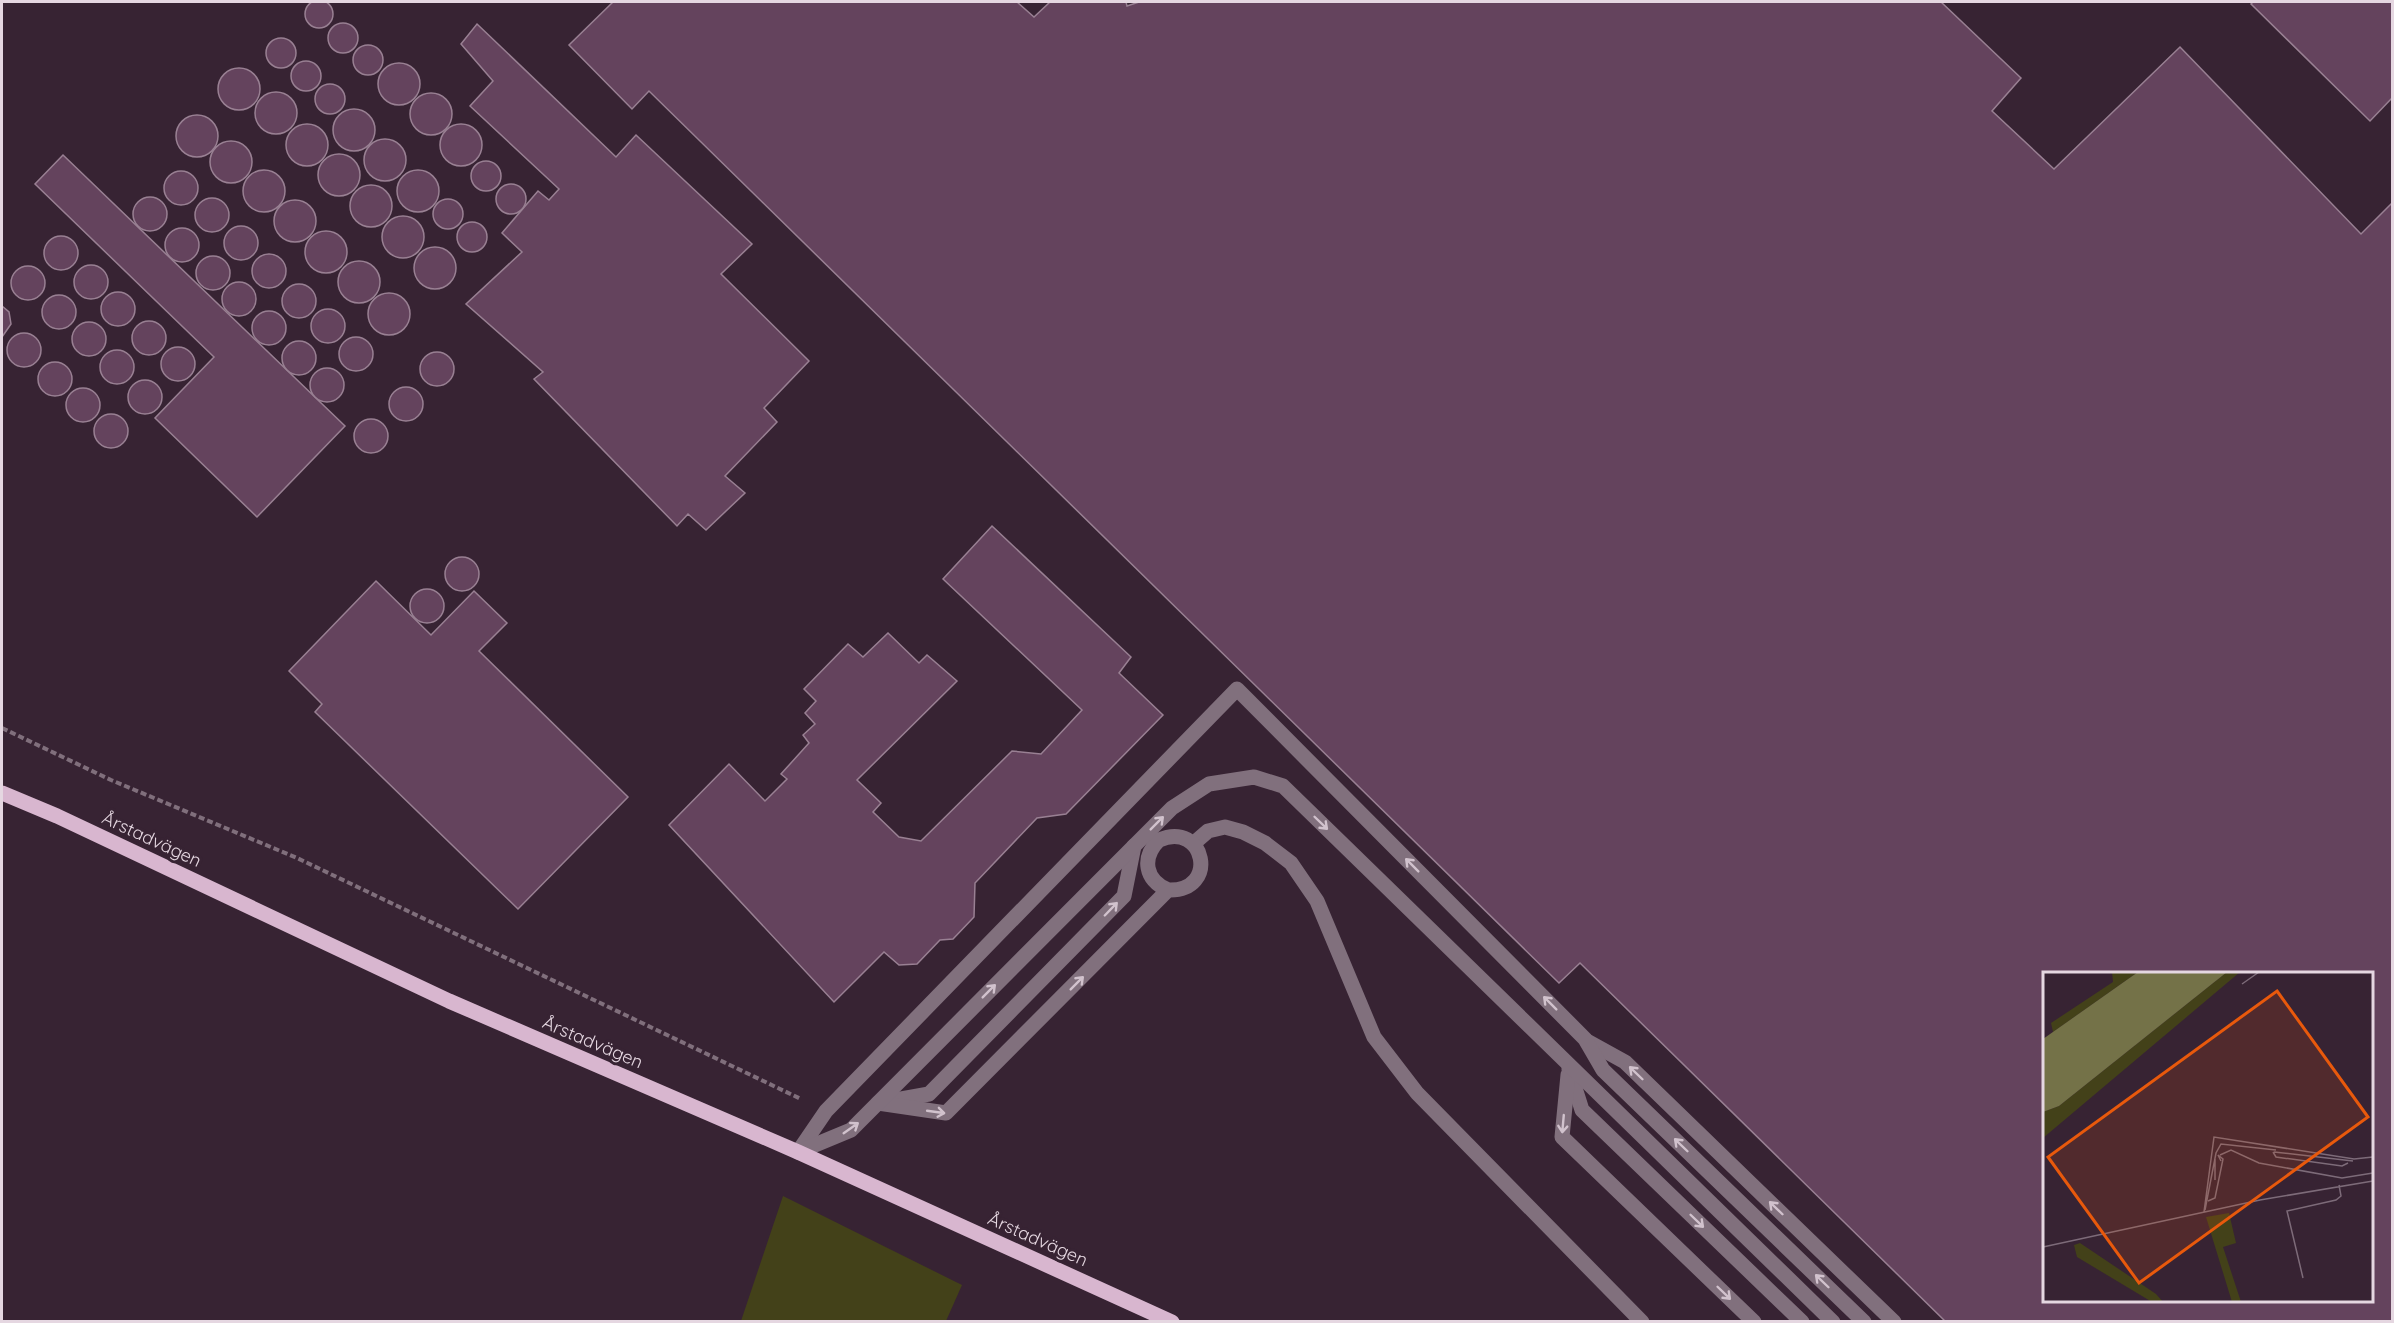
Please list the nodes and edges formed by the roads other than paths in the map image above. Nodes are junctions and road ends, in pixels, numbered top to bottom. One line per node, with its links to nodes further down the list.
1 (2, 793): 8 (main road, Årstadvägen)
2 (1193, 844): 4 (lane); 4 (lane); 10 (lane)
3 (1134, 846): 6 (lane, one-way to 6); 7 (lane, one-way to 3); 7 (lane, one-way to 3)
4 (1168, 890): 7 (lane, one-way to 4)
5 (1585, 1039): 8 (lane, one-way to 8); 14 (lane, one-way to 5); 15 (lane, one-way to 5)
6 (1568, 1066): 11 (lane, one-way to 11); 12 (lane, one-way to 12); 13 (lane)
7 (878, 1103): 8 (lane, one-way to 7)
8 (798, 1152): 9 (main road, Årstadvägen)
9 (1172, 1322)
10 (1642, 1322)
11 (1754, 1322)
12 (1802, 1322)
13 (1833, 1322)
14 (1864, 1322)
15 (1894, 1322)

